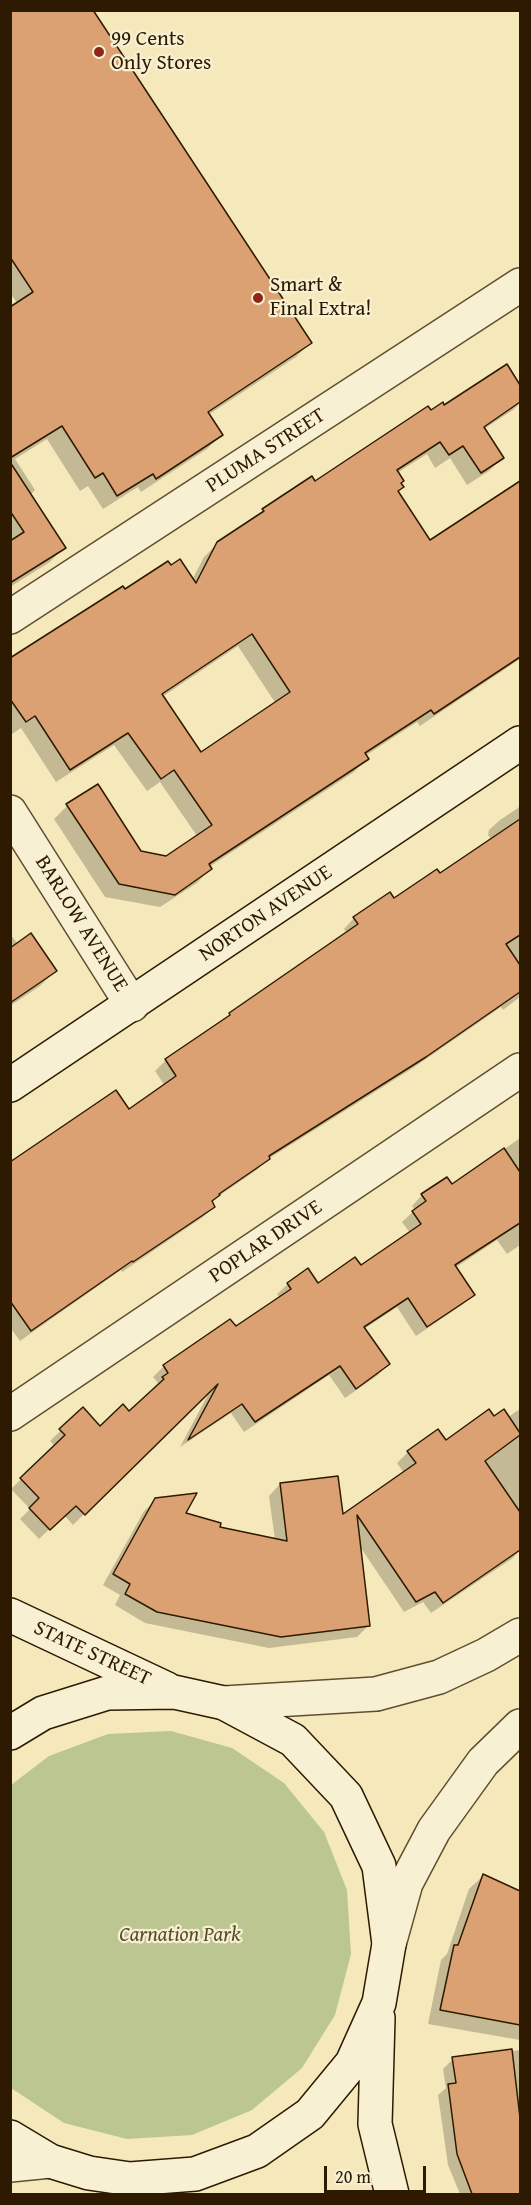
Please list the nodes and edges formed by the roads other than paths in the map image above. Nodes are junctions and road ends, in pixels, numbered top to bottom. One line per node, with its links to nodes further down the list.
1 (520, 285): 2 (street, PLUMA STREET)
2 (10, 617)
3 (520, 743): 5 (street, NORTON AVENUE)
4 (10, 812): 5 (street, BARLOW AVENUE)
5 (132, 1005): 7 (street, NORTON AVENUE)
6 (520, 1070): 8 (street, POPLAR DRIVE)
7 (10, 1085)
8 (10, 1414)
9 (10, 1615): 11 (street, STATE STREET)
10 (520, 1635): 12 (street)
11 (174, 1692): 12 (street); 14 (street)
12 (224, 1704): 15 (street)
13 (520, 1726): 15 (street)
14 (10, 1733)
15 (389, 1944): 16 (street)
16 (379, 2003): 20 (street); 22 (street)
17 (10, 2137): 18 (street)
18 (50, 2161): 19 (street); 20 (street)
19 (10, 2165)
20 (130, 2179): 21 (street)
21 (170, 2194)
22 (392, 2194)

